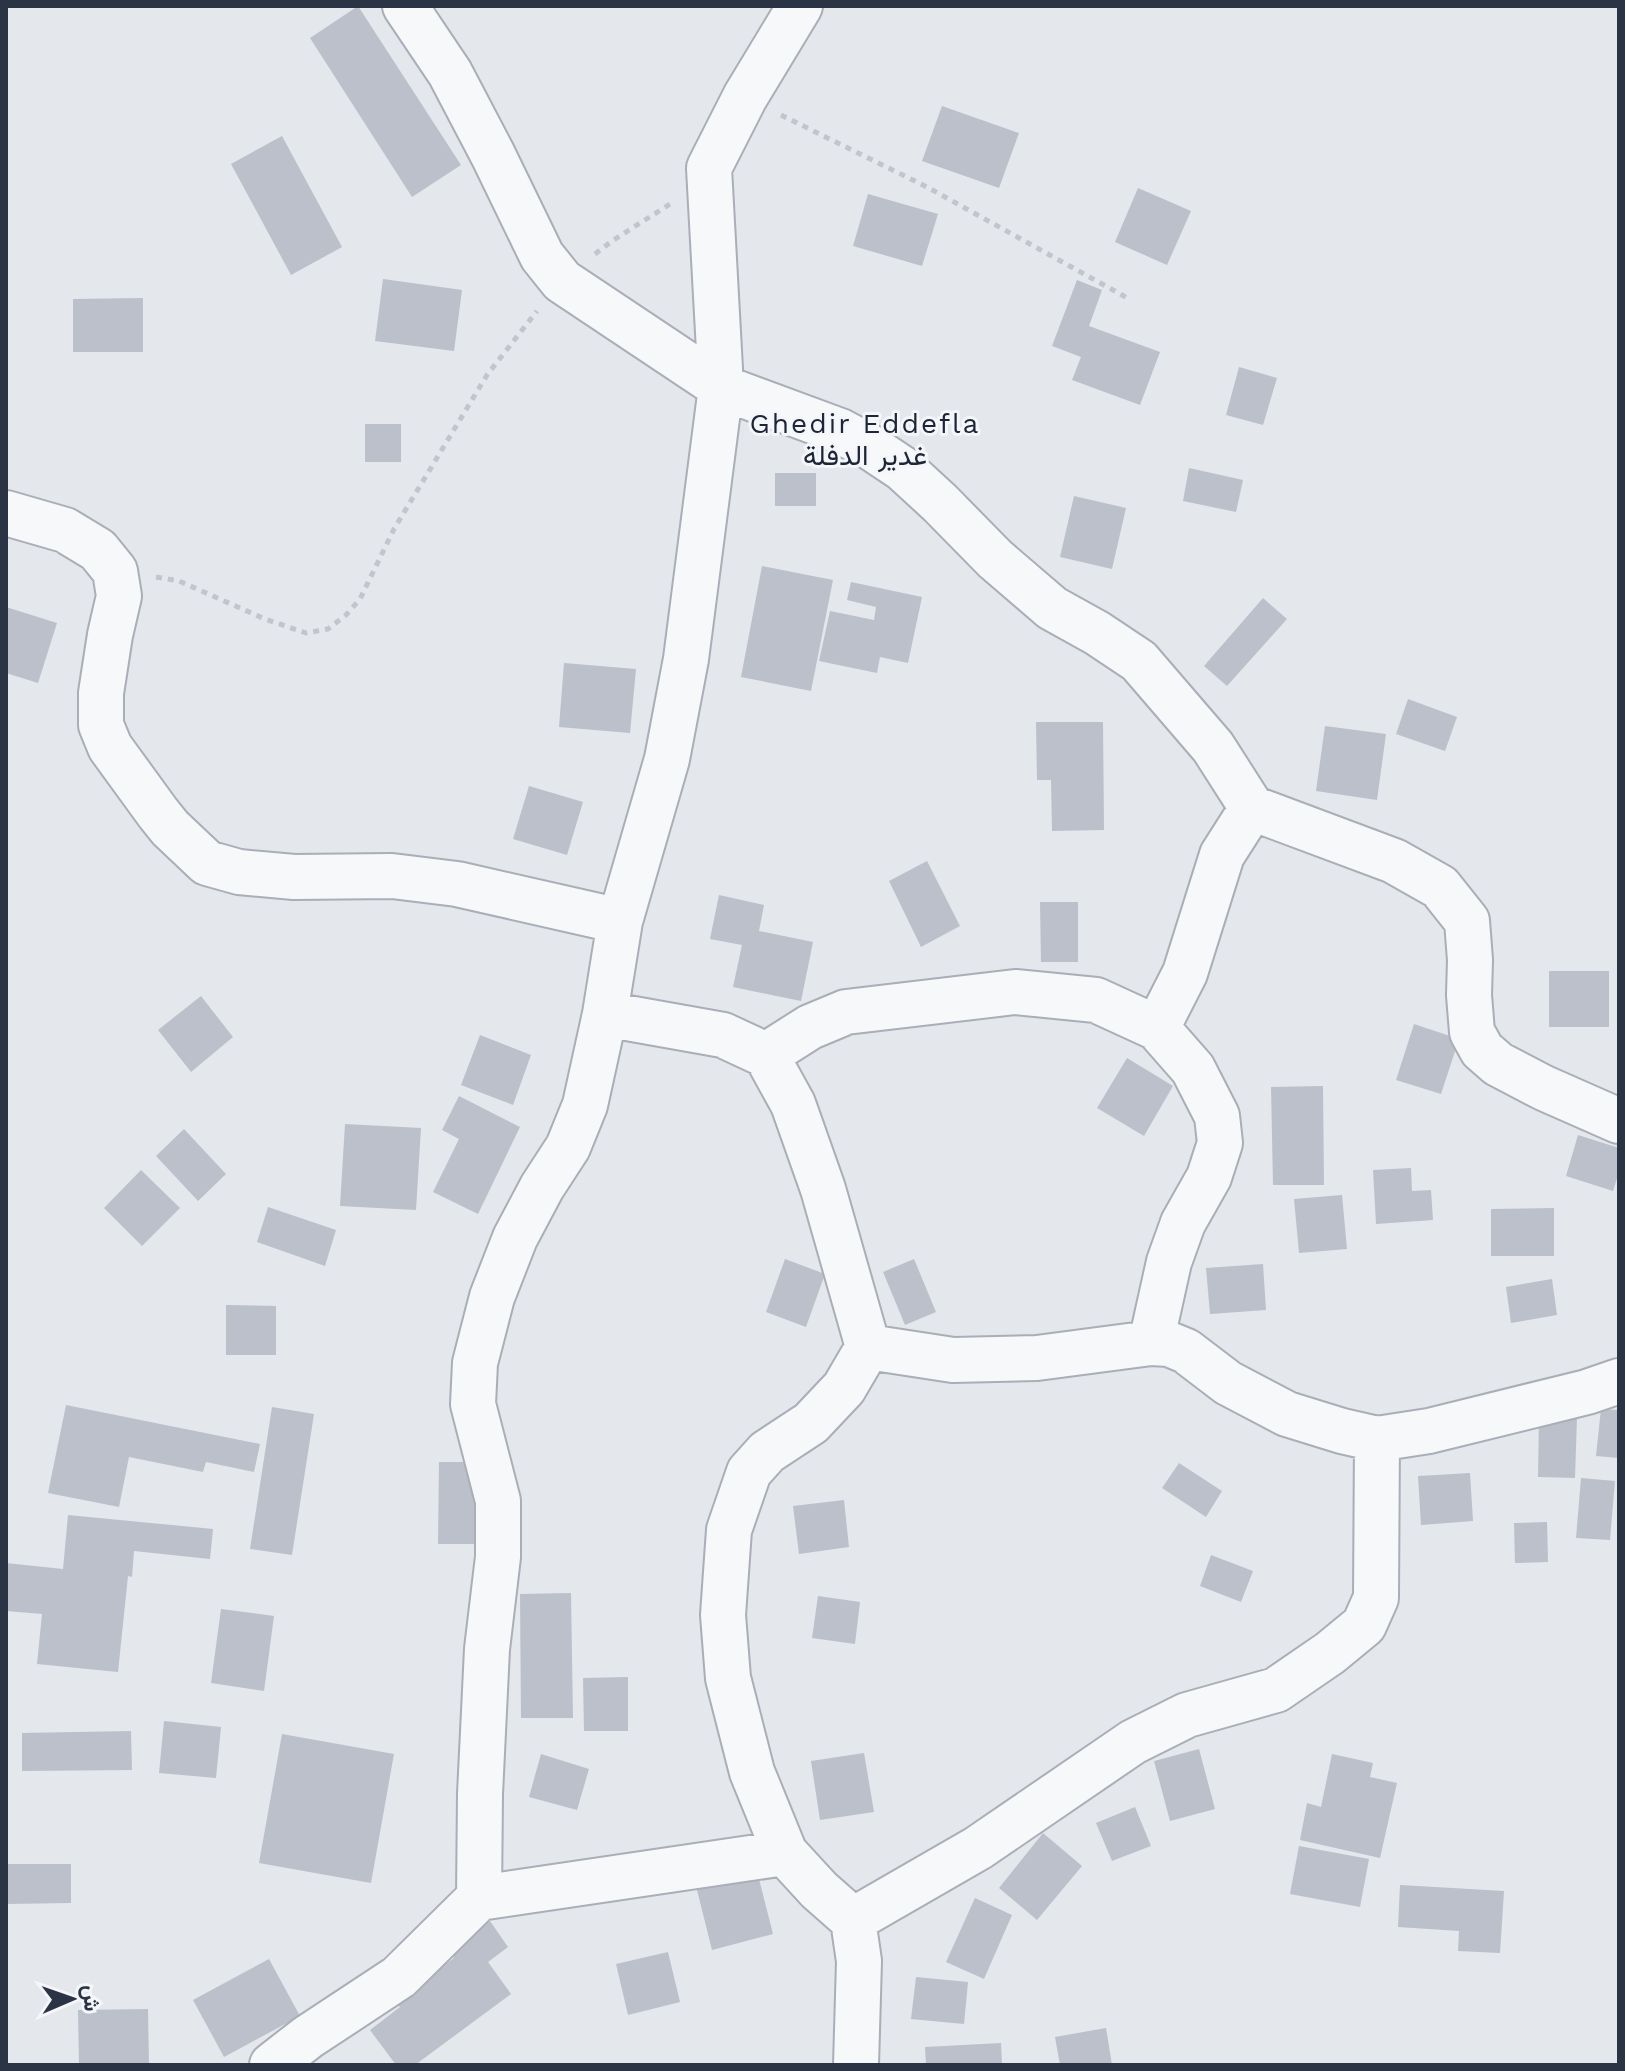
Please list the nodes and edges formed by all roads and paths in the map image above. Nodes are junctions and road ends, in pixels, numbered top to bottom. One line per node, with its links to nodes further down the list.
1 (405, 6): 5 (street)
2 (800, 6): 3 (street)
3 (745, 97): 4 (street); 6 (path)
4 (709, 168): 5 (path); 7 (street)
5 (562, 281): 7 (street); 9 (path)
6 (1131, 300)
7 (721, 387): 10 (street); 11 (street)
8 (6, 513): 9 (street)
9 (115, 571): 11 (street)
10 (1252, 808): 13 (street); 15 (street)
11 (620, 921): 12 (street)
12 (605, 1014): 14 (street); 21 (street)
13 (1157, 1028): 14 (street); 16 (street)
14 (766, 1055): 17 (street)
15 (1619, 1121)
16 (1151, 1343): 17 (street); 19 (street)
17 (868, 1347): 20 (street)
18 (1619, 1381): 19 (street)
19 (1377, 1439): 22 (street)
20 (785, 1853): 21 (street); 22 (street)
21 (479, 1898): 24 (street)
22 (853, 1920): 23 (street)
23 (856, 2047): 25 (street)
24 (272, 2065)
25 (830, 2065)

